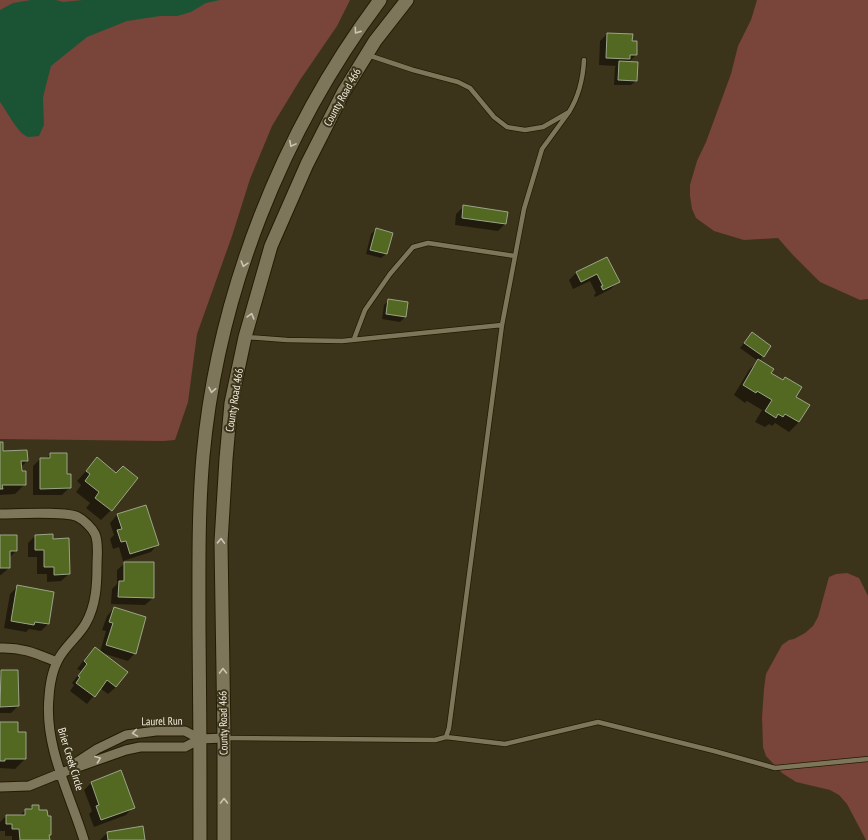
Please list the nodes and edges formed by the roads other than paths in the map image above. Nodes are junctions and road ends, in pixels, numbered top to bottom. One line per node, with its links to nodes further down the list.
1 (380, 0): 7 (main road, County Road 466, one-way to 7)
2 (407, 0): 3 (main road, County Road 466)
3 (367, 54): 5 (lane); 9 (main road, County Road 466, one-way to 3)
4 (584, 60): 5 (lane)
5 (569, 112): 6 (lane)
6 (515, 256): 8 (lane); 10 (lane)
7 (231, 307): 9 (main road); 16 (main road, County Road 466, one-way to 16)
8 (502, 325): 10 (lane); 14 (lane)
9 (245, 337): 10 (lane); 15 (main road, County Road 466, one-way to 9)
10 (354, 339)
11 (0, 514): 13 (street, Brier Creek Circle)
12 (0, 648): 13 (street)
13 (57, 662): 18 (street, Brier Creek Circle)
14 (446, 737): 15 (lane); 17 (lane)
15 (224, 738): 16 (street); 22 (main road, County Road 466, one-way to 15)
16 (200, 739): 18 (street, Laurel Run, one-way to 16); 18 (street, Laurel Run, one-way to 18); 21 (main road, County Road 466)
17 (868, 760)
18 (61, 773): 19 (street, Laurel Run); 20 (street, Brier Creek Circle)
19 (0, 787)
20 (84, 840)
21 (200, 840)
22 (224, 840)

